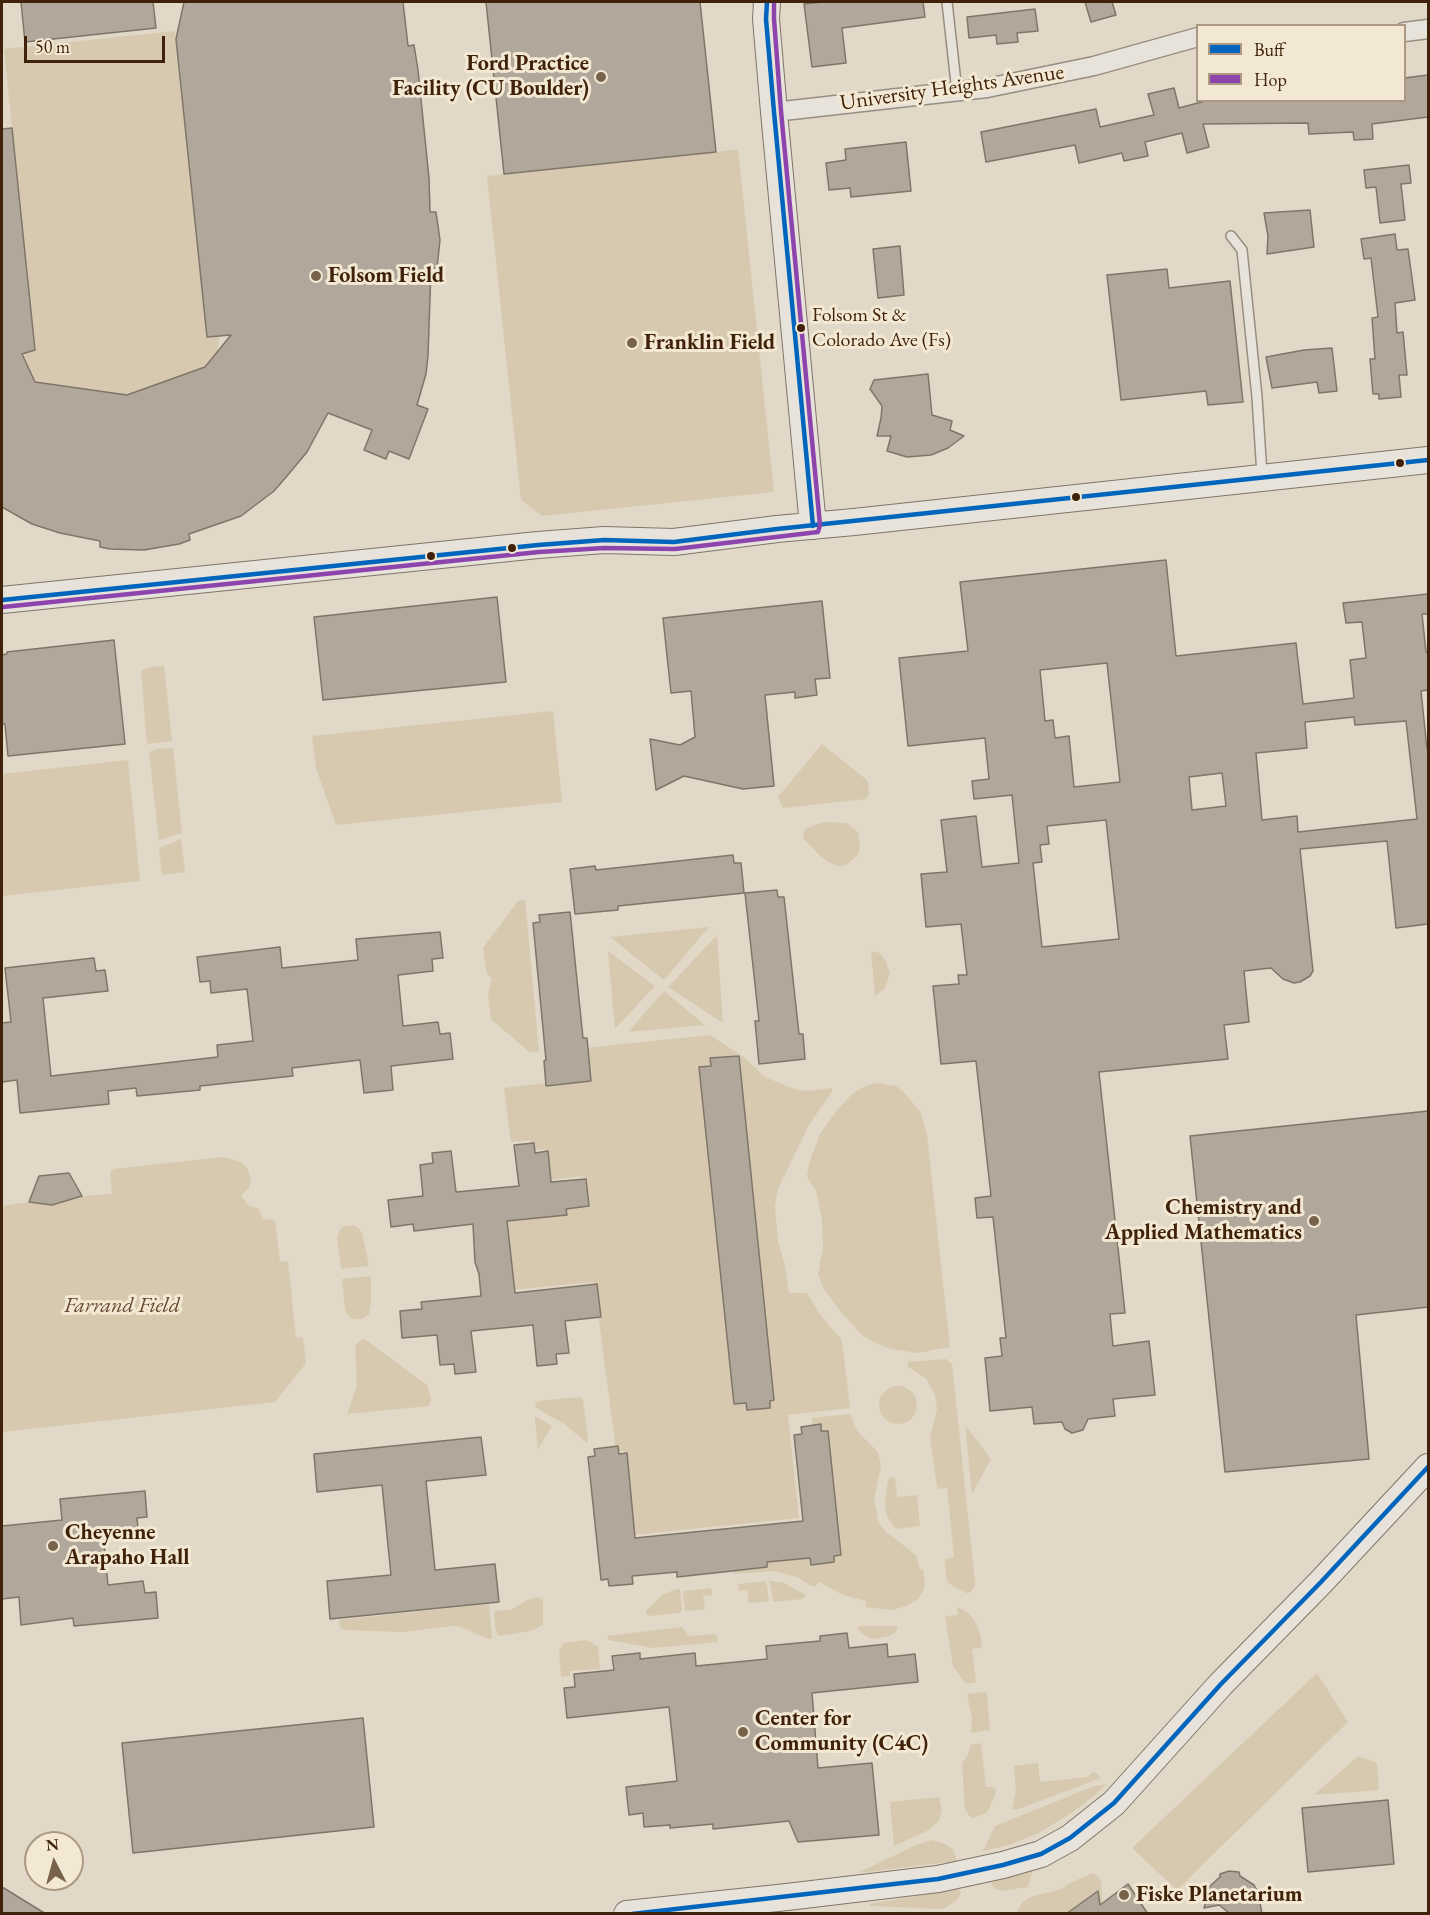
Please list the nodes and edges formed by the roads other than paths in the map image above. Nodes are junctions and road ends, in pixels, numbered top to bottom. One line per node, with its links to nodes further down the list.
1 (767, 2): 7 (street)
2 (947, 2): 6 (lane)
3 (1428, 28): 4 (street)
4 (1406, 32)
5 (1196, 37): 6 (street, University Heights Avenue)
6 (957, 92): 7 (street, University Heights Avenue)
7 (774, 112): 11 (street)
8 (1231, 236): 10 (lane)
9 (1428, 460): 10 (street)
10 (1263, 478): 11 (street)
11 (813, 526): 12 (street)
12 (2, 600)
13 (1428, 1467): 14 (street)
14 (788, 1905): 15 (street)
15 (627, 1914)

